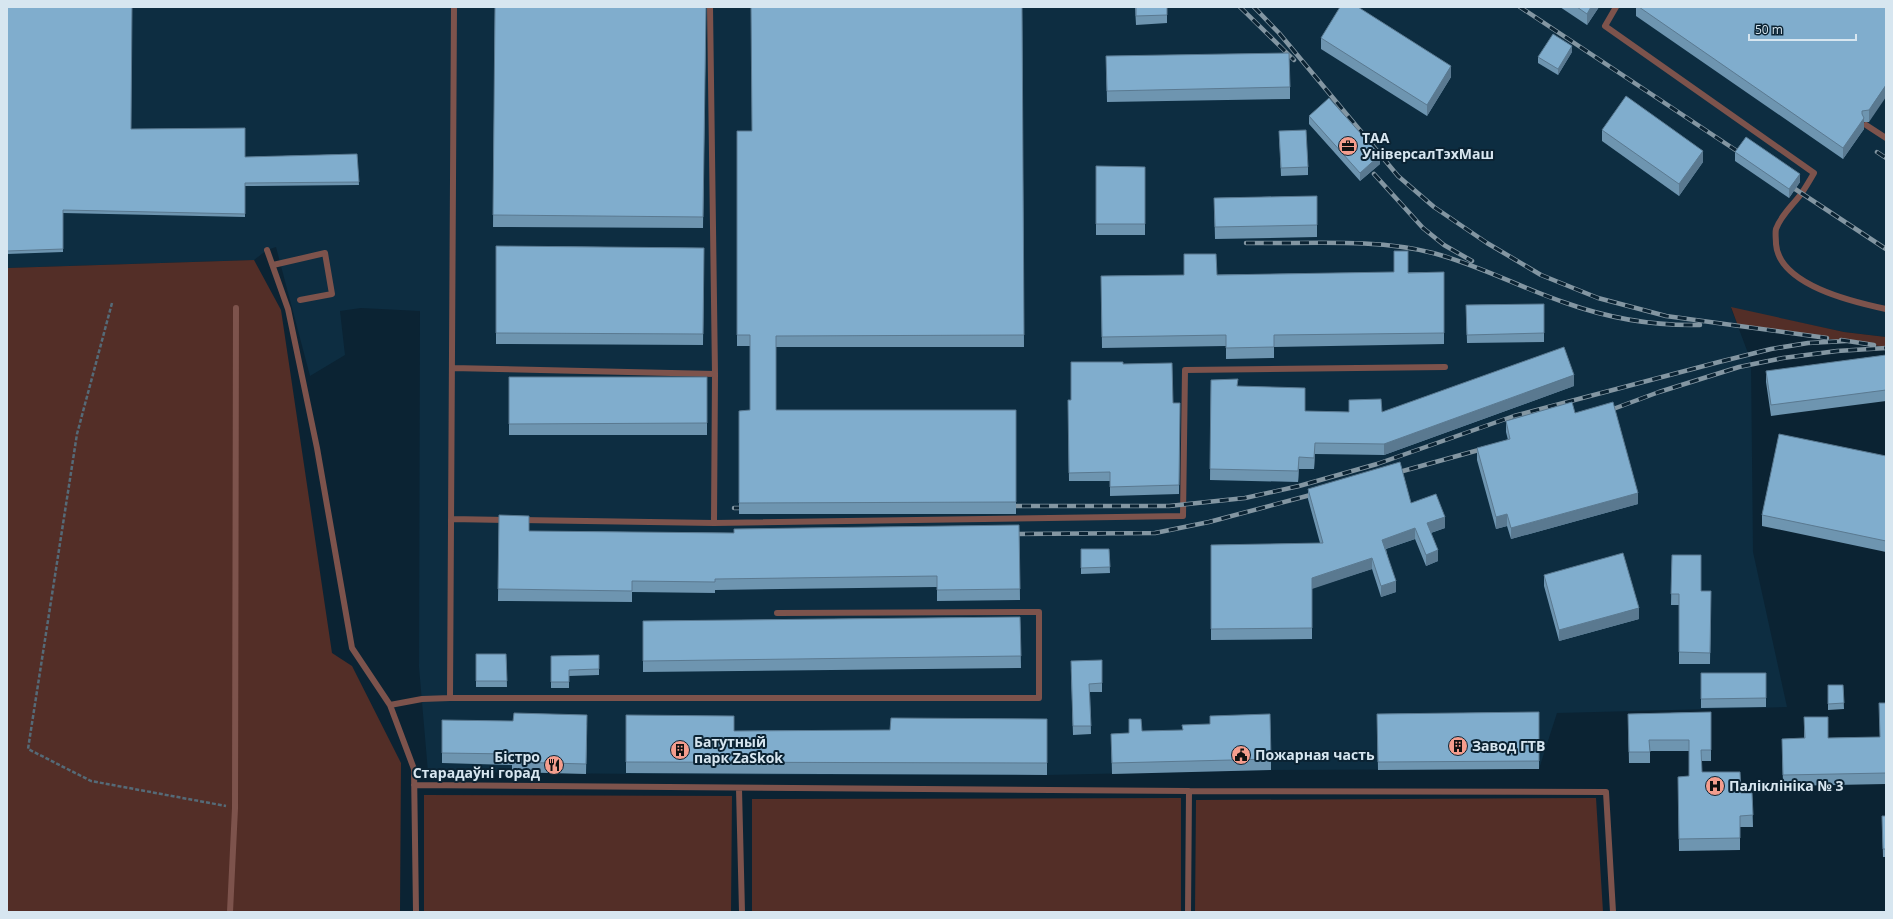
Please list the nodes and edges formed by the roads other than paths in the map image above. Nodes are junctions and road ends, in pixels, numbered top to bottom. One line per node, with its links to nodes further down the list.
1 (454, 7): 12 (lane)
2 (710, 7): 13 (lane)
3 (1616, 7): 10 (lane)
4 (1866, 125): 5 (lane)
5 (1886, 138)
6 (267, 250): 7 (lane)
7 (272, 265): 8 (lane); 18 (lane)
8 (300, 300)
9 (236, 308): 22 (lane)
10 (1886, 309)
11 (1445, 367): 15 (lane)
12 (452, 368): 13 (lane); 14 (lane)
13 (715, 374): 15 (lane)
14 (451, 520): 15 (lane); 17 (lane)
15 (714, 523)
16 (777, 613): 17 (lane)
17 (450, 698): 18 (lane)
18 (390, 705): 19 (lane)
19 (414, 785): 20 (lane); 23 (lane)
20 (739, 789): 21 (lane); 24 (lane)
21 (1189, 791): 25 (lane); 26 (lane)
22 (230, 912)
23 (416, 912)
24 (742, 912)
25 (1188, 912)
26 (1613, 912)

